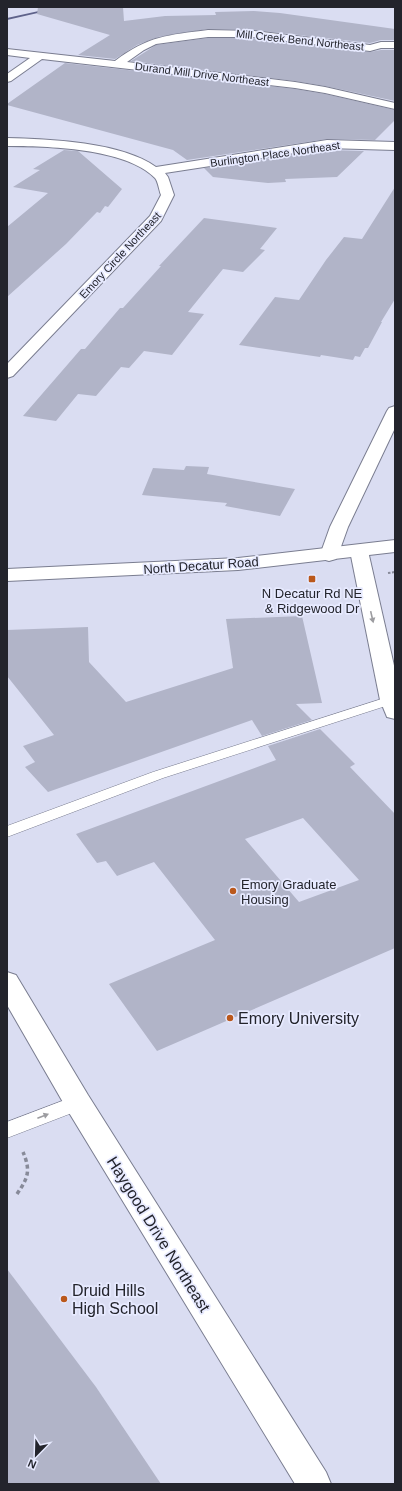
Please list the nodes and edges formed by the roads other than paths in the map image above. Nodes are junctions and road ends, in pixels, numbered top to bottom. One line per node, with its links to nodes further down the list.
1 (395, 45): 2 (street, Mill Creek Bend Northeast)
2 (370, 48): 4 (street, Mill Creek Bend Northeast); 6 (street, Mill Creek Bend Northeast)
3 (12, 53): 5 (street, Durand Mill Drive Northeast)
4 (395, 55)
5 (40, 56): 6 (street, Durand Mill Drive Northeast); 7 (street)
6 (118, 64): 8 (street, Durand Mill Drive Northeast)
7 (7, 79)
8 (395, 106)
9 (7, 142): 11 (street, Emory Circle Northeast)
10 (395, 146): 11 (street, Burlington Place Northeast)
11 (155, 171): 12 (street, Emory Circle Northeast)
12 (7, 373)
13 (395, 411): 16 (street)
14 (395, 546): 15 (street, North Decatur Road)
15 (359, 551): 16 (street, North Decatur Road); 18 (street, one-way to 18)
16 (329, 555): 17 (street, North Decatur Road)
17 (7, 575)
18 (393, 706): 19 (lane)
19 (7, 832)
20 (7, 982): 21 (street, Haygood Drive Northeast)
21 (78, 1103): 22 (lane, one-way to 21); 23 (street, Haygood Drive Northeast)
22 (7, 1130)
23 (314, 1484)

